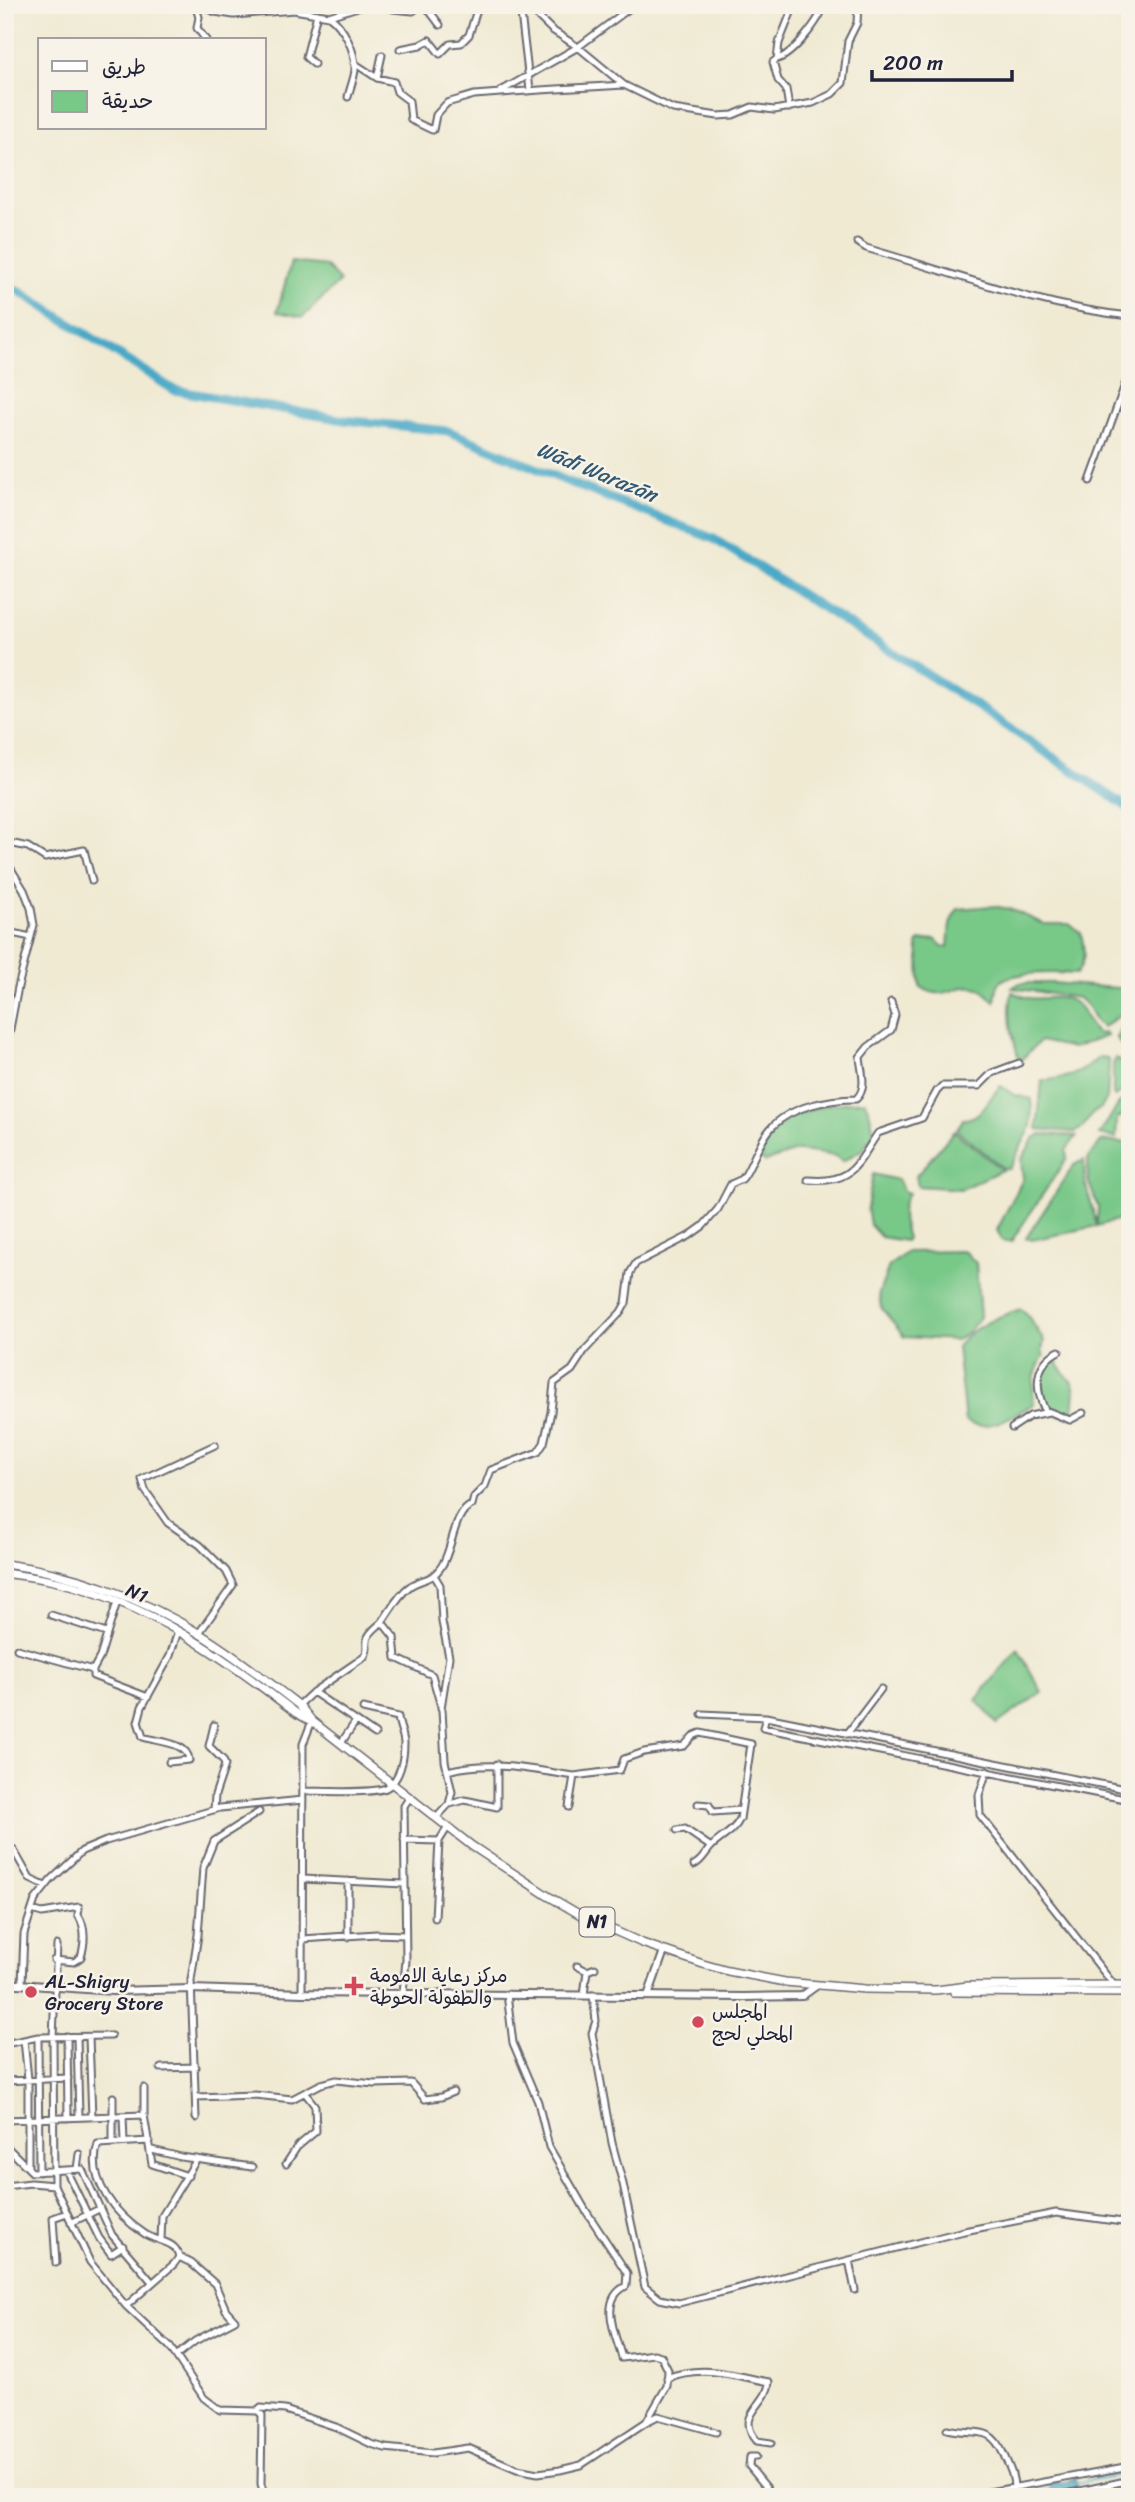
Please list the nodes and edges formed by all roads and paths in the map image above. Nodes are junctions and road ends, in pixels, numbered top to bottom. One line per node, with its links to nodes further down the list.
1 (195, 5): 16 (street)
2 (201, 5): 13 (street)
3 (365, 5): 14 (street)
4 (384, 5): 5 (street)
5 (423, 5): 15 (street)
6 (470, 5): 18 (street)
7 (520, 5): 23 (street)
8 (526, 5): 17 (street)
9 (634, 5): 17 (street)
10 (794, 5): 20 (street)
11 (824, 5): 20 (street)
12 (858, 5): 29 (street)
13 (317, 14): 14 (street); 22 (street)
14 (329, 16): 21 (street)
15 (440, 25)
16 (204, 38)
17 (578, 47): 23 (street); 25 (street)
18 (400, 49)
19 (382, 55): 24 (street)
20 (777, 59): 29 (street)
21 (354, 63): 24 (street); 28 (street)
22 (314, 64)
23 (528, 74): 26 (street); 27 (street)
24 (377, 78): 27 (street)
25 (624, 85): 26 (street); 29 (street)
26 (530, 90): 27 (street)
27 (499, 93)
28 (348, 97)
29 (789, 108)
30 (857, 242): 31 (street)
31 (1130, 316)
32 (1130, 370): 33 (street)
33 (1090, 481)
34 (5, 842): 36 (street)
35 (5, 860): 38 (street)
36 (92, 881)
37 (5, 935): 38 (street)
38 (31, 937): 40 (street)
39 (891, 1002): 50 (street)
40 (5, 1055)
41 (1019, 1063): 42 (street)
42 (808, 1180)
43 (1059, 1352): 44 (street)
44 (1049, 1412): 45 (street); 46 (street)
45 (1083, 1413)
46 (1012, 1428)
47 (215, 1445): 56 (street)
48 (5, 1564): 56 (highway, N1)
49 (5, 1573): 51 (highway, N1 / N1)
50 (434, 1575): 53 (street); 63 (street)
51 (117, 1602): 54 (highway, N1 / N1); 55 (street)
52 (51, 1615): 55 (street)
53 (382, 1622): 60 (street); 63 (street)
54 (178, 1631): 61 (street); 67 (highway, N1 / N1)
55 (106, 1633): 58 (street)
56 (199, 1633): 62 (highway, N1)
57 (18, 1649): 58 (street)
58 (93, 1670): 61 (street)
59 (881, 1689): 71 (street)
60 (313, 1692): 62 (street); 68 (street)
61 (148, 1697): 73 (street)
62 (299, 1705): 67 (highway, N1)
63 (441, 1708): 75 (street)
64 (363, 1709): 78 (street)
65 (702, 1714): 66 (street)
66 (766, 1717): 71 (street); 76 (street)
67 (312, 1721): 72 (highway, N1); 80 (street)
68 (356, 1721): 70 (street); 72 (street)
69 (214, 1724): 87 (street)
70 (375, 1734)
71 (847, 1734): 79 (street)
72 (341, 1743): 78 (highway, N1)
73 (169, 1762)
74 (497, 1765): 75 (street); 77 (street); 84 (street)
75 (447, 1771): 84 (street)
76 (987, 1771): 83 (street); 117 (street)
77 (574, 1776): 86 (street); 88 (street)
78 (393, 1783): 80 (street); 81 (highway, N1)
79 (1130, 1790)
80 (303, 1791): 82 (street)
81 (410, 1797): 90 (highway, N1); 93 (street)
82 (303, 1800): 87 (street); 98 (street)
83 (1130, 1800)
84 (449, 1804): 90 (street)
85 (698, 1804): 88 (street)
86 (569, 1807)
87 (214, 1810): 101 (street)
88 (741, 1810): 96 (street)
89 (259, 1812): 121 (street)
90 (436, 1818): 91 (highway, N1)
91 (448, 1827): 94 (street); 109 (highway, N1)
92 (677, 1830): 96 (street)
93 (404, 1840): 94 (street); 100 (street)
94 (439, 1841): 103 (street)
95 (5, 1847): 101 (street)
96 (711, 1847): 97 (street)
97 (694, 1865)
98 (303, 1879): 99 (street); 106 (street)
99 (348, 1881): 100 (street); 105 (street)
100 (404, 1884): 104 (street)
101 (45, 1886): 102 (street)
102 (32, 1910): 111 (street); 116 (street)
103 (435, 1918)
104 (404, 1935): 105 (street); 124 (street)
105 (348, 1937): 106 (street)
106 (303, 1940): 123 (street)
107 (5, 1944): 110 (street)
108 (57, 1945): 111 (street)
109 (664, 1951): 119 (highway, N1); 128 (main road)
110 (5, 1953)
111 (54, 1960): 120 (street)
112 (577, 1966): 114 (street)
113 (595, 1968): 114 (street)
114 (587, 1971): 127 (street)
115 (5, 1983): 116 (main road)
116 (22, 1984): 120 (main road)
117 (1114, 1985): 118 (highway, N1); 122 (highway, N1)
118 (1130, 1985)
119 (816, 1986): 122 (highway, N1); 128 (main road)
120 (54, 1987): 121 (main road); 133 (street)
121 (191, 1989): 123 (main road); 137 (street)
122 (936, 1990): 125 (highway, N1)
123 (302, 1993): 124 (main road)
124 (403, 1993): 126 (main road)
125 (1130, 1993)
126 (507, 1994): 127 (main road); 193 (street)
127 (589, 1995): 128 (main road); 187 (street)
128 (648, 1996)
129 (67, 2036): 133 (street); 134 (street); 141 (street)
130 (89, 2036): 131 (street); 134 (street); 154 (street)
131 (111, 2036)
132 (38, 2037): 133 (street); 135 (street); 140 (street)
133 (53, 2037): 139 (street)
134 (77, 2037): 142 (street)
135 (24, 2040): 136 (street); 143 (street)
136 (5, 2045)
137 (195, 2067): 138 (street); 149 (street)
138 (161, 2068)
139 (54, 2077): 140 (street); 141 (street); 156 (street)
140 (38, 2078): 143 (street); 155 (street)
141 (67, 2078): 142 (street); 157 (street)
142 (78, 2078): 153 (street)
143 (27, 2079): 144 (street); 158 (street)
144 (5, 2081)
145 (144, 2088): 150 (street)
146 (453, 2092): 147 (street)
147 (305, 2093): 149 (street); 168 (street)
148 (113, 2097): 151 (street)
149 (196, 2097): 159 (street)
150 (144, 2115): 152 (street); 161 (street)
151 (113, 2116): 152 (street); 154 (street); 162 (street)
152 (123, 2116): 163 (street)
153 (79, 2117): 154 (street); 157 (street)
154 (92, 2117)
155 (40, 2118): 156 (street); 158 (street); 174 (street)
156 (54, 2118): 157 (street); 175 (street)
157 (68, 2118)
158 (27, 2119): 160 (street); 169 (street)
159 (196, 2119)
160 (5, 2120)
161 (149, 2141): 163 (street); 165 (street)
162 (113, 2142): 163 (street); 171 (street)
163 (124, 2142)
164 (5, 2145): 169 (street)
165 (152, 2150): 167 (street); 176 (street)
166 (79, 2154): 172 (street)
167 (197, 2159): 170 (street); 176 (street)
168 (286, 2164)
169 (28, 2167): 174 (street)
170 (252, 2167)
171 (95, 2168): 172 (street); 184 (street)
172 (79, 2169): 173 (street); 179 (street)
173 (66, 2170): 175 (street); 181 (street)
174 (39, 2172): 175 (street)
175 (53, 2172): 177 (street)
176 (188, 2176): 184 (street)
177 (54, 2185): 178 (street); 180 (street)
178 (5, 2186)
179 (99, 2209): 181 (street); 185 (street)
180 (67, 2213): 182 (street); 188 (street)
181 (88, 2214): 182 (street); 185 (street)
182 (71, 2223): 191 (street)
183 (1130, 2223): 187 (street)
184 (161, 2240): 186 (street)
185 (123, 2246): 189 (street)
186 (179, 2257): 189 (street); 192 (street)
187 (849, 2260): 190 (street)
188 (56, 2263)
189 (152, 2282): 191 (street)
190 (855, 2290)
191 (126, 2306): 192 (street)
192 (176, 2356): 194 (street)
193 (667, 2378): 195 (street); 198 (street)
194 (258, 2410): 195 (street); 204 (street)
195 (646, 2422): 197 (street)
196 (947, 2429): 202 (street)
197 (716, 2432)
198 (771, 2443)
199 (755, 2457): 205 (street)
200 (1130, 2466): 202 (street)
201 (1130, 2480): 203 (street)
202 (1014, 2488): 206 (street)
203 (1089, 2488): 207 (street); 208 (street)
204 (264, 2497)
205 (766, 2497)
206 (962, 2497)
207 (1053, 2497)
208 (1084, 2497)

